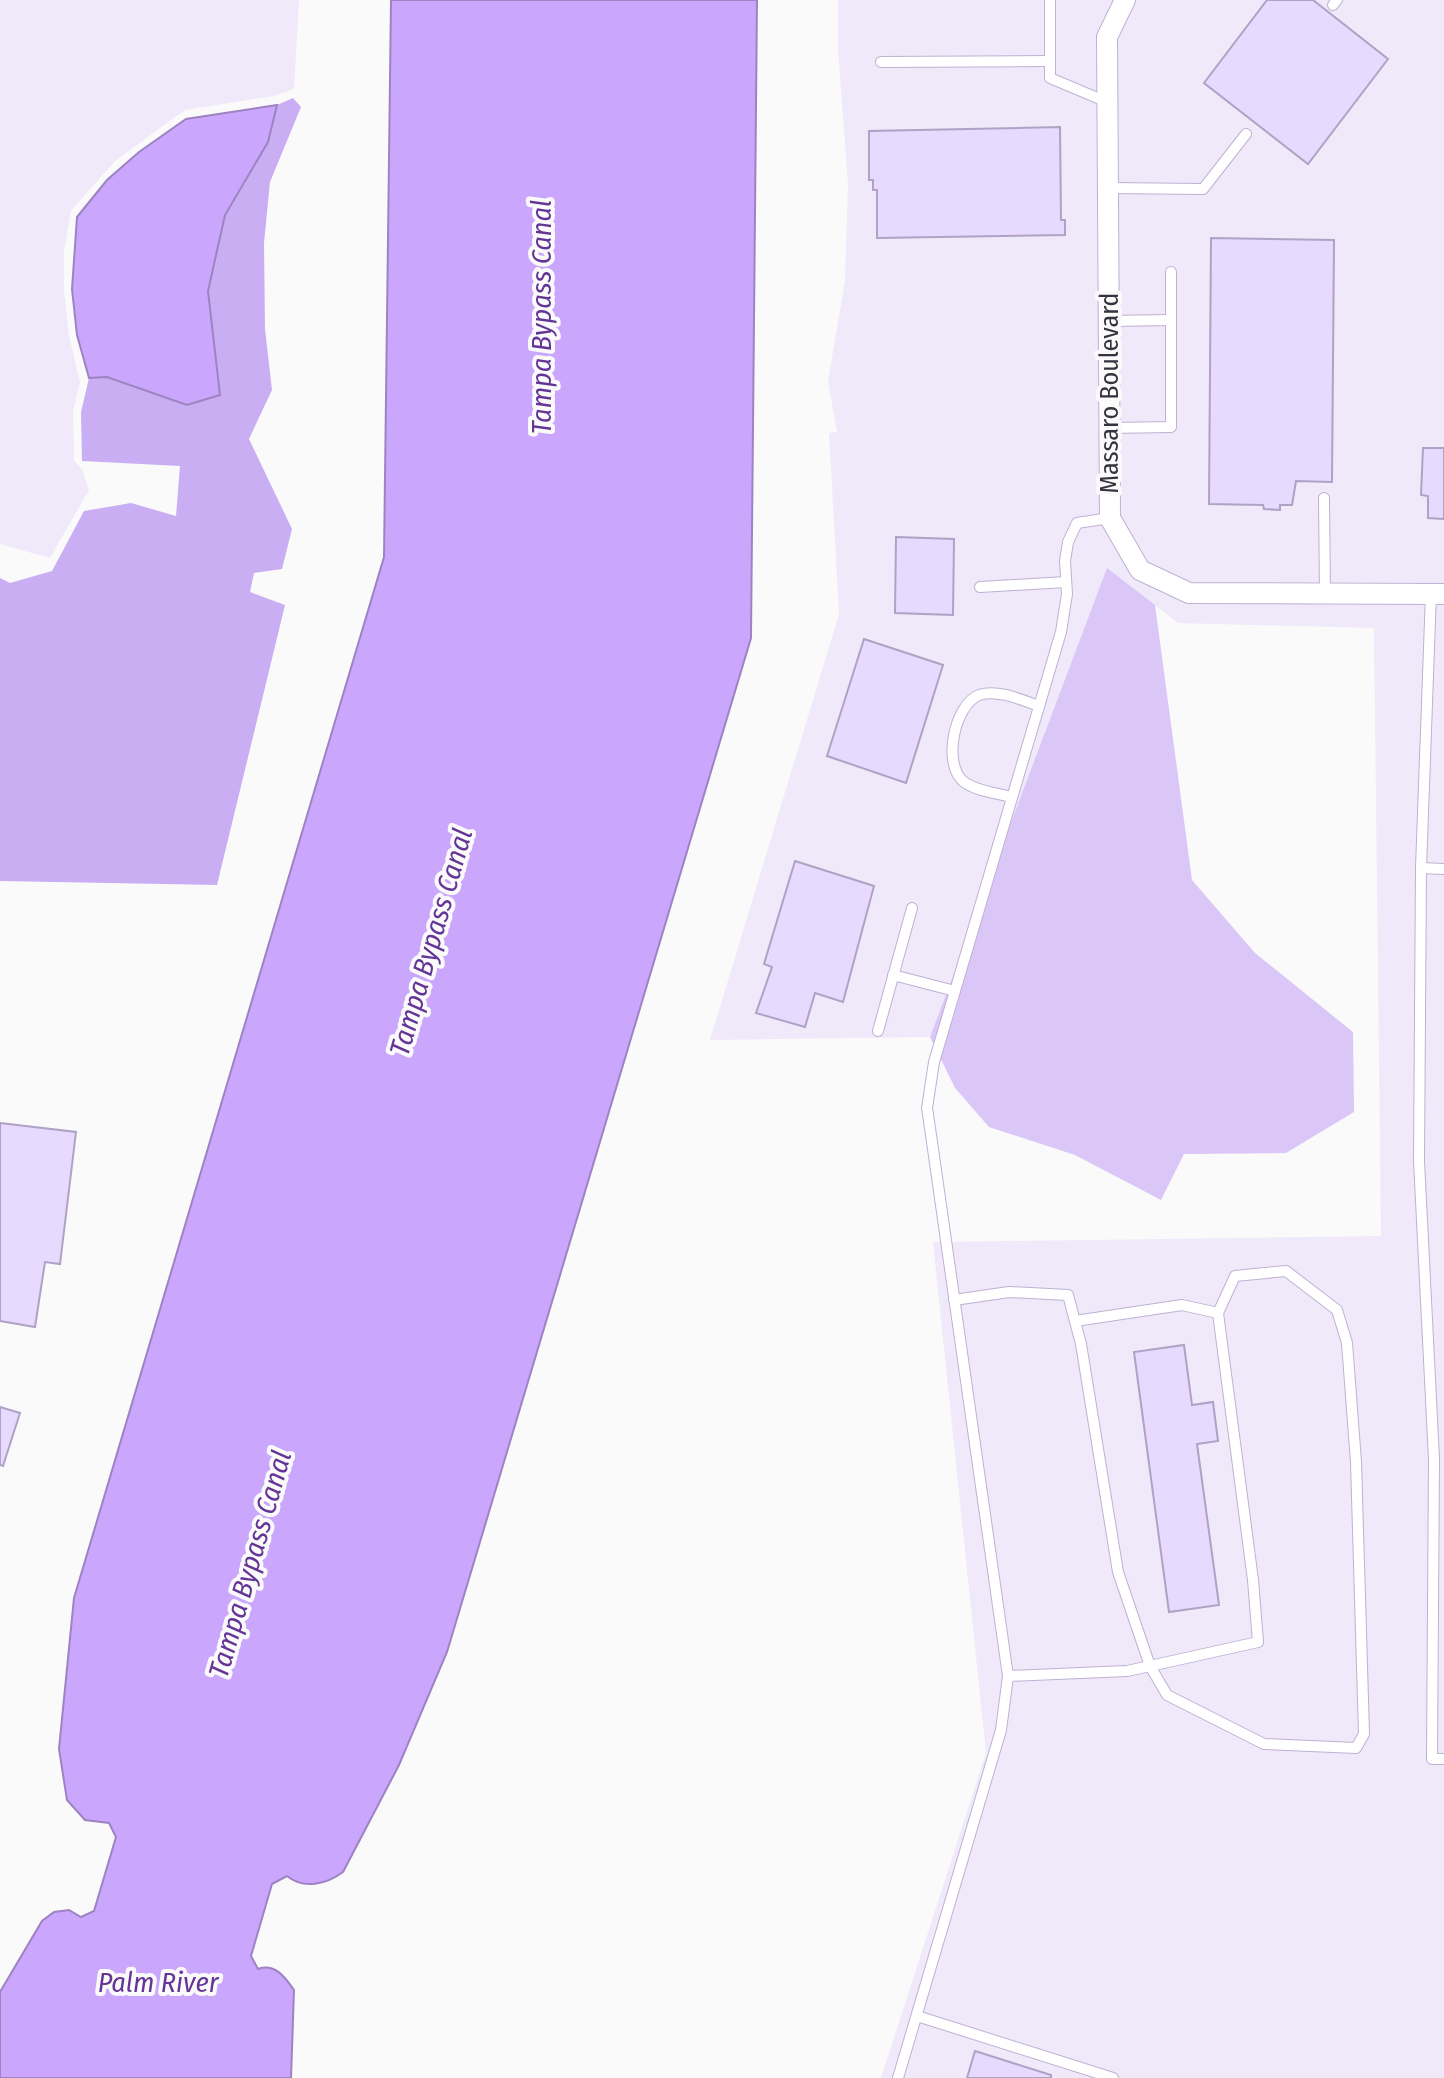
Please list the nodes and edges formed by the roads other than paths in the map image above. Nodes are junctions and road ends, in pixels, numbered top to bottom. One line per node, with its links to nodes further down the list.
1 (1050, 0): 3 (lane)
2 (1125, 0): 5 (street, Massaro Boulevard)
3 (1050, 61): 4 (lane); 5 (lane)
4 (881, 62)
5 (1107, 102): 7 (street, Massaro Boulevard)
6 (1246, 134): 7 (lane)
7 (1108, 188): 10 (street, Massaro Boulevard)
8 (1171, 272): 9 (lane)
9 (1171, 320): 10 (lane); 11 (lane)
10 (1109, 321): 11 (street, Massaro Boulevard)
11 (1110, 428): 13 (street, Massaro Boulevard)
12 (1324, 498): 16 (lane)
13 (1110, 518): 14 (lane); 16 (street, Massaro Boulevard)
14 (1066, 582): 15 (lane); 18 (lane)
15 (980, 587)
16 (1325, 594): 17 (street, Massaro Boulevard)
17 (1437, 594): 20 (lane)
18 (1039, 706): 19 (lane); 19 (lane)
19 (1011, 797): 24 (lane)
20 (1421, 868): 21 (lane); 31 (lane)
21 (1444, 869)
22 (912, 908): 23 (lane)
23 (893, 975): 24 (lane); 25 (lane)
24 (955, 991): 26 (lane)
25 (878, 1031)
26 (954, 1300): 28 (lane); 30 (lane)
27 (1218, 1313): 28 (lane); 29 (lane); 29 (lane)
28 (1075, 1321): 29 (lane)
29 (1150, 1666): 30 (lane)
30 (1008, 1676): 32 (lane)
31 (1444, 1759)
32 (917, 2016): 33 (lane); 34 (lane)
33 (898, 2078)
34 (1113, 2078)

